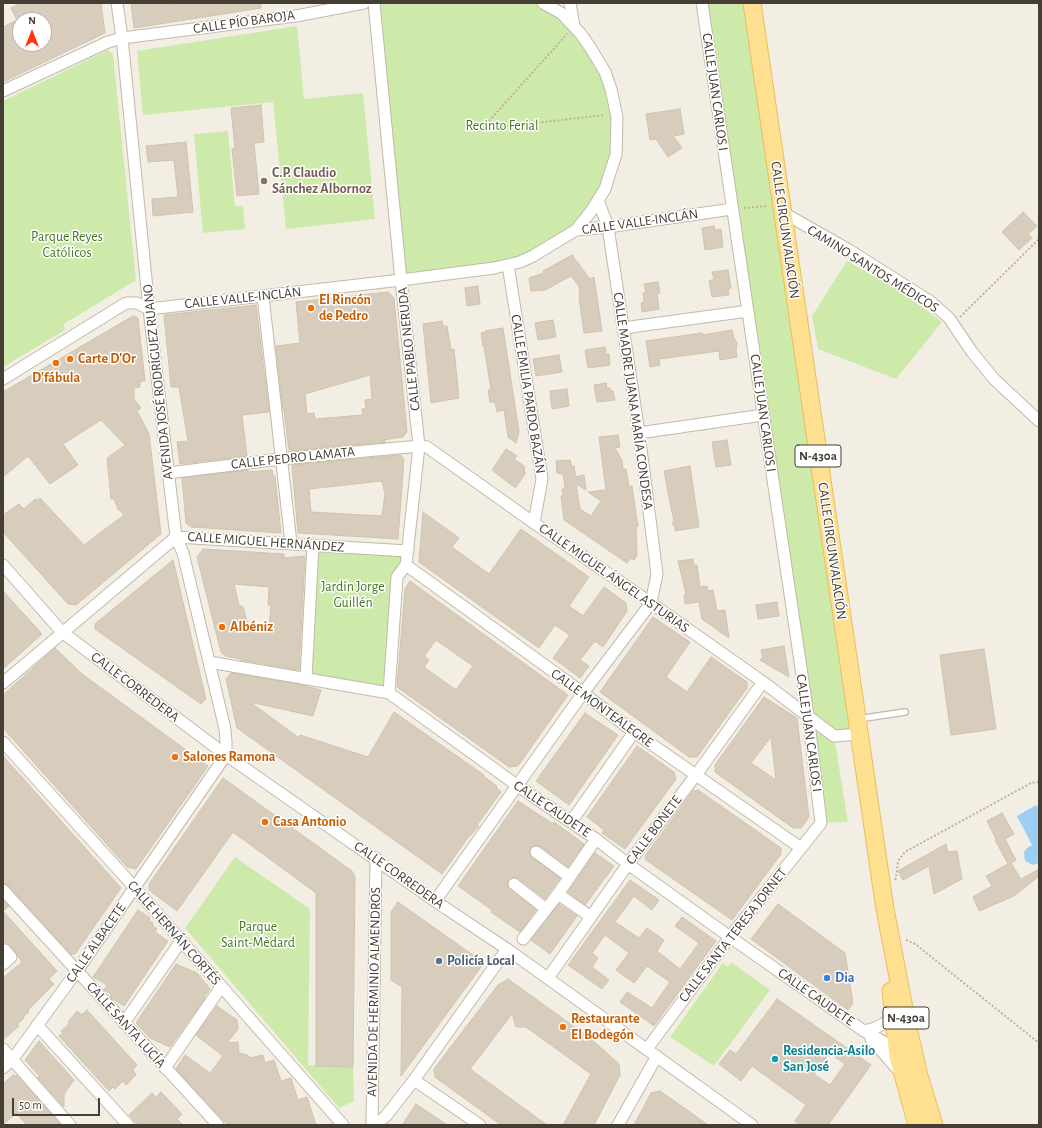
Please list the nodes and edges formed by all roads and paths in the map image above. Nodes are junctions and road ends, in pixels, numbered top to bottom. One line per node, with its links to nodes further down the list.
1 (117, 3): 9 (street, AVENIDA JOSÉ RODRÍGUEZ RUANO)
2 (364, 3): 9 (street, CALLE PÍO BAROJA)
3 (374, 3): 19 (street, CALLE PABLO NERUDA)
4 (543, 3): 8 (street)
5 (570, 3): 8 (street)
6 (702, 3): 14 (street, CALLE JUAN CARLOS I)
7 (752, 3): 13 (main road, CALLE CIRCUNVALACIÓN / N-430a)
8 (574, 26): 11 (street); 11 (path)
9 (122, 38): 10 (street, CALLE PÍO BAROJA); 21 (street, AVENIDA JOSÉ RODRÍGUEZ RUANO)
10 (3, 91)
11 (617, 114): 12 (street)
12 (598, 200): 15 (street, CALLE MADRE JUANA MARÍA CONDESA); 16 (street)
13 (781, 208): 14 (path); 23 (street, CAMINO SANTOS MÉDICOS); 49 (main road, CALLE CIRCUNVALACIÓN / N-430a)
14 (732, 209): 15 (street, CALLE VALLE-INCLÁN); 22 (street, CALLE JUAN CARLOS I)
15 (608, 227): 16 (street, CALLE VALLE-INCLÁN); 24 (street, CALLE MADRE JUANA MARÍA CONDESA)
16 (576, 230): 18 (street, CALLE VALLE-INCLÁN)
17 (1039, 239): 23 (path)
18 (508, 265): 19 (street, CALLE VALLE-INCLÁN); 32 (street, CALLE EMILIA PARDO BAZÁN)
19 (401, 280): 20 (street, CALLE VALLE-INCLÁN); 29 (street, CALLE PABLO NERUDA)
20 (263, 296): 21 (street, CALLE VALLE-INCLÁN); 30 (street)
21 (149, 309): 25 (street); 31 (street, AVENIDA JOSÉ RODRÍGUEZ RUANO)
22 (748, 311): 24 (street); 26 (street, CALLE JUAN CARLOS I)
23 (953, 324): 27 (street, CAMINO SANTOS MÉDICOS)
24 (623, 328): 28 (street, CALLE MADRE JUANA MARÍA CONDESA)
25 (3, 379)
26 (763, 415): 28 (street); 48 (street, CALLE JUAN CARLOS I)
27 (1039, 421)
28 (639, 433): 39 (street, CALLE MADRE JUANA MARÍA CONDESA)
29 (419, 446): 30 (street, CALLE PEDRO LAMATA); 32 (street, CALLE MIGUEL ÁNGEL ASTURIAS); 36 (street, CALLE PABLO NERUDA)
30 (281, 459): 31 (street, CALLE PEDRO LAMATA); 34 (street)
31 (168, 473): 33 (street, AVENIDA JOSÉ RODRÍGUEZ RUANO)
32 (534, 523): 39 (street, CALLE MIGUEL ÁNGEL ASTURIAS)
33 (176, 537): 34 (street, CALLE MIGUEL HERNÁNDEZ); 40 (street, CALLE MIGUEL HERNÁNDEZ); 41 (street, AVENIDA JOSÉ RODRÍGUEZ RUANO)
34 (291, 543): 35 (street, CALLE MIGUEL HERNÁNDEZ)
35 (313, 545): 36 (street, CALLE MIGUEL HERNÁNDEZ); 42 (street)
36 (408, 552): 38 (street, CALLE PABLO NERUDA)
37 (3, 565): 40 (street, CALLE CORREDERA)
38 (406, 565): 45 (street, CALLE PABLO NERUDA); 46 (street, CALLE MONTEALEGRE)
39 (651, 603): 43 (street, CALLE MIGUEL ÁNGEL ASTURIAS); 46 (street)
40 (62, 632): 44 (street, CALLE MIGUEL HERNÁNDEZ); 52 (street, CALLE CORREDERA)
41 (209, 662): 42 (street, CALLE CAUDETE); 52 (street, AVENIDA JOSÉ RODRÍGUEZ RUANO)
42 (306, 679): 45 (street, CALLE CAUDETE)
43 (763, 682): 48 (street, CALLE MIGUEL ÁNGEL ASTURIAS); 53 (street, CALLE BONETE)
44 (3, 683)
45 (389, 693): 55 (street, CALLE CAUDETE)
46 (583, 693): 50 (street, CALLE MONTEALEGRE); 55 (street)
47 (905, 712): 49 (lane)
48 (808, 715): 49 (street, CALLE MIGUEL ÁNGEL ASTURIAS); 57 (street, CALLE JUAN CARLOS I)
49 (859, 727): 65 (main road, CALLE CIRCUNVALACIÓN / N-430a)
50 (634, 732): 53 (street, CALLE MONTEALEGRE); 56 (street)
51 (3, 742): 66 (street, CALLE HERNÁN CORTÉS)
52 (226, 755): 61 (street, CALLE CORREDERA); 66 (street, CALLE ALBACETE)
53 (696, 775): 59 (street, CALLE MONTEALEGRE); 62 (street, CALLE BONETE)
54 (1039, 782): 65 (path)
55 (518, 786): 56 (street, CALLE CAUDETE); 69 (street)
56 (571, 822): 58 (street, CALLE CAUDETE)
57 (821, 823): 59 (street, CALLE SANTA TERESA JORNET)
58 (596, 839): 62 (street, CALLE CAUDETE); 63 (street)
59 (801, 848): 73 (street, CALLE SANTA TERESA JORNET)
60 (536, 852): 63 (street)
61 (376, 858): 69 (street, CALLE CORREDERA); 102 (street, AVENIDA DE HERMINIO ALMENDROS)
62 (628, 864): 72 (street, CALLE BONETE); 73 (street, CALLE CAUDETE)
63 (570, 877): 68 (street)
64 (514, 884): 71 (street)
65 (882, 886): 70 (main road, CALLE CIRCUNVALACIÓN / N-430a)
66 (135, 888): 75 (street, CALLE HERNÁN CORTÉS); 80 (street, CALLE ALBACETE)
67 (3, 890): 80 (street, CALLE SANTA LUCÍA)
68 (558, 894): 71 (street); 72 (street)
69 (435, 901): 77 (street, CALLE CORREDERA)
70 (885, 908): 76 (main road, N-430a); 83 (main road, N-430a)
71 (546, 909): 74 (street)
72 (591, 916): 81 (street, CALLE BONETE)
73 (730, 937): 86 (street, CALLE CAUDETE); 89 (street, CALLE SANTA TERESA JORNET)
74 (523, 939)
75 (181, 941): 82 (street, CALLE HERNÁN CORTÉS); 84 (street)
76 (892, 942): 87 (path); 109 (main road, N-430a)
77 (507, 949): 81 (street, CALLE CORREDERA); 96 (street)
78 (5, 950): 79 (street)
79 (3, 964)
80 (77, 971): 84 (street, CALLE SANTA LUCÍA); 85 (street, CALLE ALBACETE)
81 (548, 978): 89 (street, CALLE CORREDERA)
82 (221, 987): 94 (street); 101 (street, CALLE HERNÁN CORTÉS)
83 (893, 1008): 86 (street, CALLE CAUDETE); 91 (main road, N-430a)
84 (124, 1023): 94 (street, CALLE SANTA LUCÍA)
85 (37, 1025): 92 (street, CALLE ALBACETE); 99 (street)
86 (864, 1031): 91 (street, CALLE CAUDETE); 95 (street, CALLE CAUDETE)
87 (1039, 1043)
88 (3, 1049): 92 (street)
89 (647, 1049): 90 (street, CALLE CORREDERA)
90 (657, 1056): 105 (street); 106 (street, CALLE CORREDERA)
91 (898, 1056): 95 (main road, N-430a); 109 (street, CALLE CAUDETE)
92 (12, 1060): 93 (street, CALLE ALBACETE); 98 (street)
93 (3, 1068)
94 (165, 1068): 100 (street, CALLE SANTA LUCÍA)
95 (902, 1074): 97 (main road, N-430a)
96 (414, 1080): 103 (street); 104 (street)
97 (912, 1108): 107 (street); 108 (main road, N-430a)
98 (70, 1125)
99 (128, 1125)
100 (218, 1125)
101 (343, 1125)
102 (372, 1125)
103 (375, 1125)
104 (480, 1125)
105 (618, 1125)
106 (752, 1125)
107 (912, 1125)
108 (917, 1125)
109 (933, 1125)

